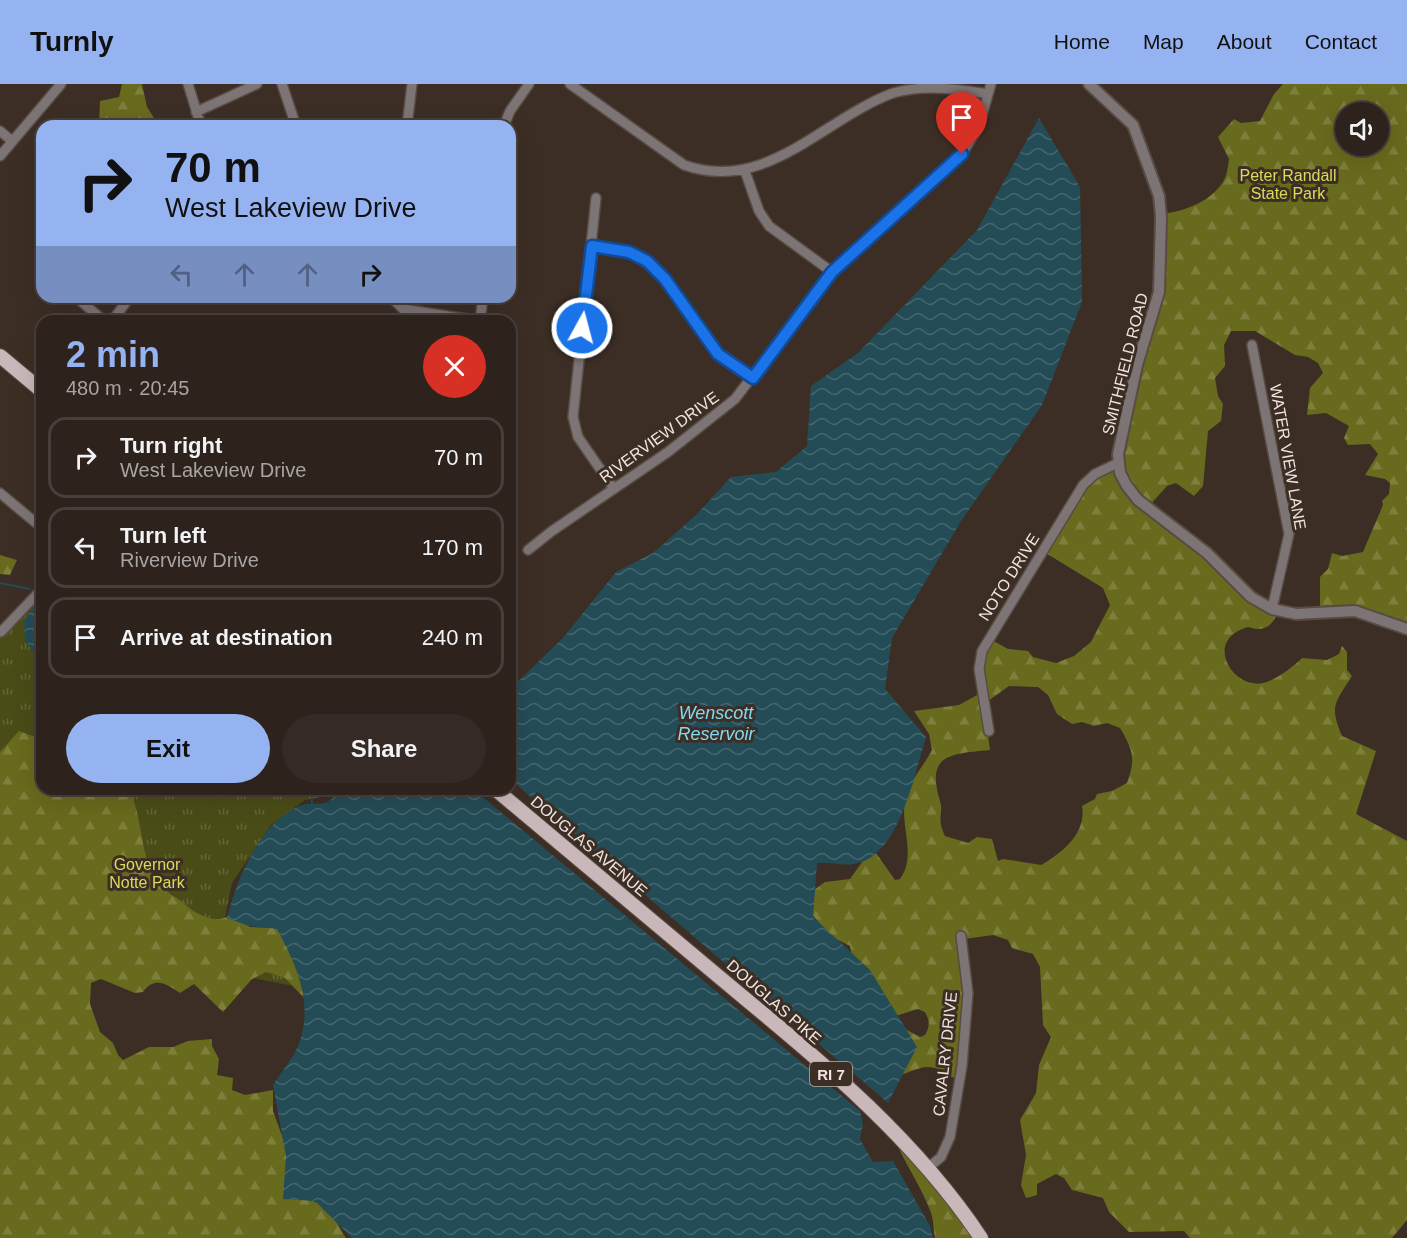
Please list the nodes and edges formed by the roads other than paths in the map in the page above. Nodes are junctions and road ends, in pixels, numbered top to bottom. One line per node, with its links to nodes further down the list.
1 (62, 84): 18 (street)
2 (188, 84): 12 (street)
3 (257, 84): 12 (street)
4 (282, 84): 14 (street)
5 (412, 84): 15 (street)
6 (529, 84): 16 (street)
7 (570, 84): 10 (street)
8 (991, 84): 11 (street, RIVERVIEW DRIVE)
9 (1089, 84): 32 (street, SMITHFIELD ROAD)
10 (581, 87): 20 (street)
11 (988, 94): 20 (street); 23 (street, RIVERVIEW DRIVE)
12 (196, 112): 13 (street)
13 (199, 120)
14 (294, 120)
15 (408, 120)
16 (506, 120)
17 (0, 131): 18 (street)
18 (12, 141): 19 (street)
19 (0, 156)
20 (745, 171): 23 (street)
21 (596, 198): 22 (street)
22 (592, 246): 30 (street); 33 (street)
23 (832, 272): 30 (street, RIVERVIEW DRIVE)
24 (83, 303): 26 (street)
25 (397, 303): 27 (street)
26 (97, 315)
27 (442, 315)
28 (1252, 345): 38 (street, WATER VIEW LANE)
29 (0, 356): 31 (main road)
30 (753, 378): 33 (street, RIVERVIEW DRIVE)
31 (36, 387)
32 (1118, 463): 38 (street); 41 (street, NOTO DRIVE)
33 (614, 489): 36 (street, RIVERVIEW DRIVE)
34 (0, 493): 35 (street)
35 (36, 523)
36 (528, 550)
37 (36, 595): 40 (street)
38 (1272, 609): 39 (street)
39 (1407, 629)
40 (1, 632)
41 (989, 731)
42 (502, 795): 43 (main road, DOUGLAS AVENUE / RI 7)
43 (662, 929): 45 (main road, DOUGLAS PIKE / RI 7)
44 (961, 936): 45 (street, CAVALRY DRIVE)
45 (928, 1168): 46 (main road, DOUGLAS PIKE / RI 7)
46 (981, 1238)

